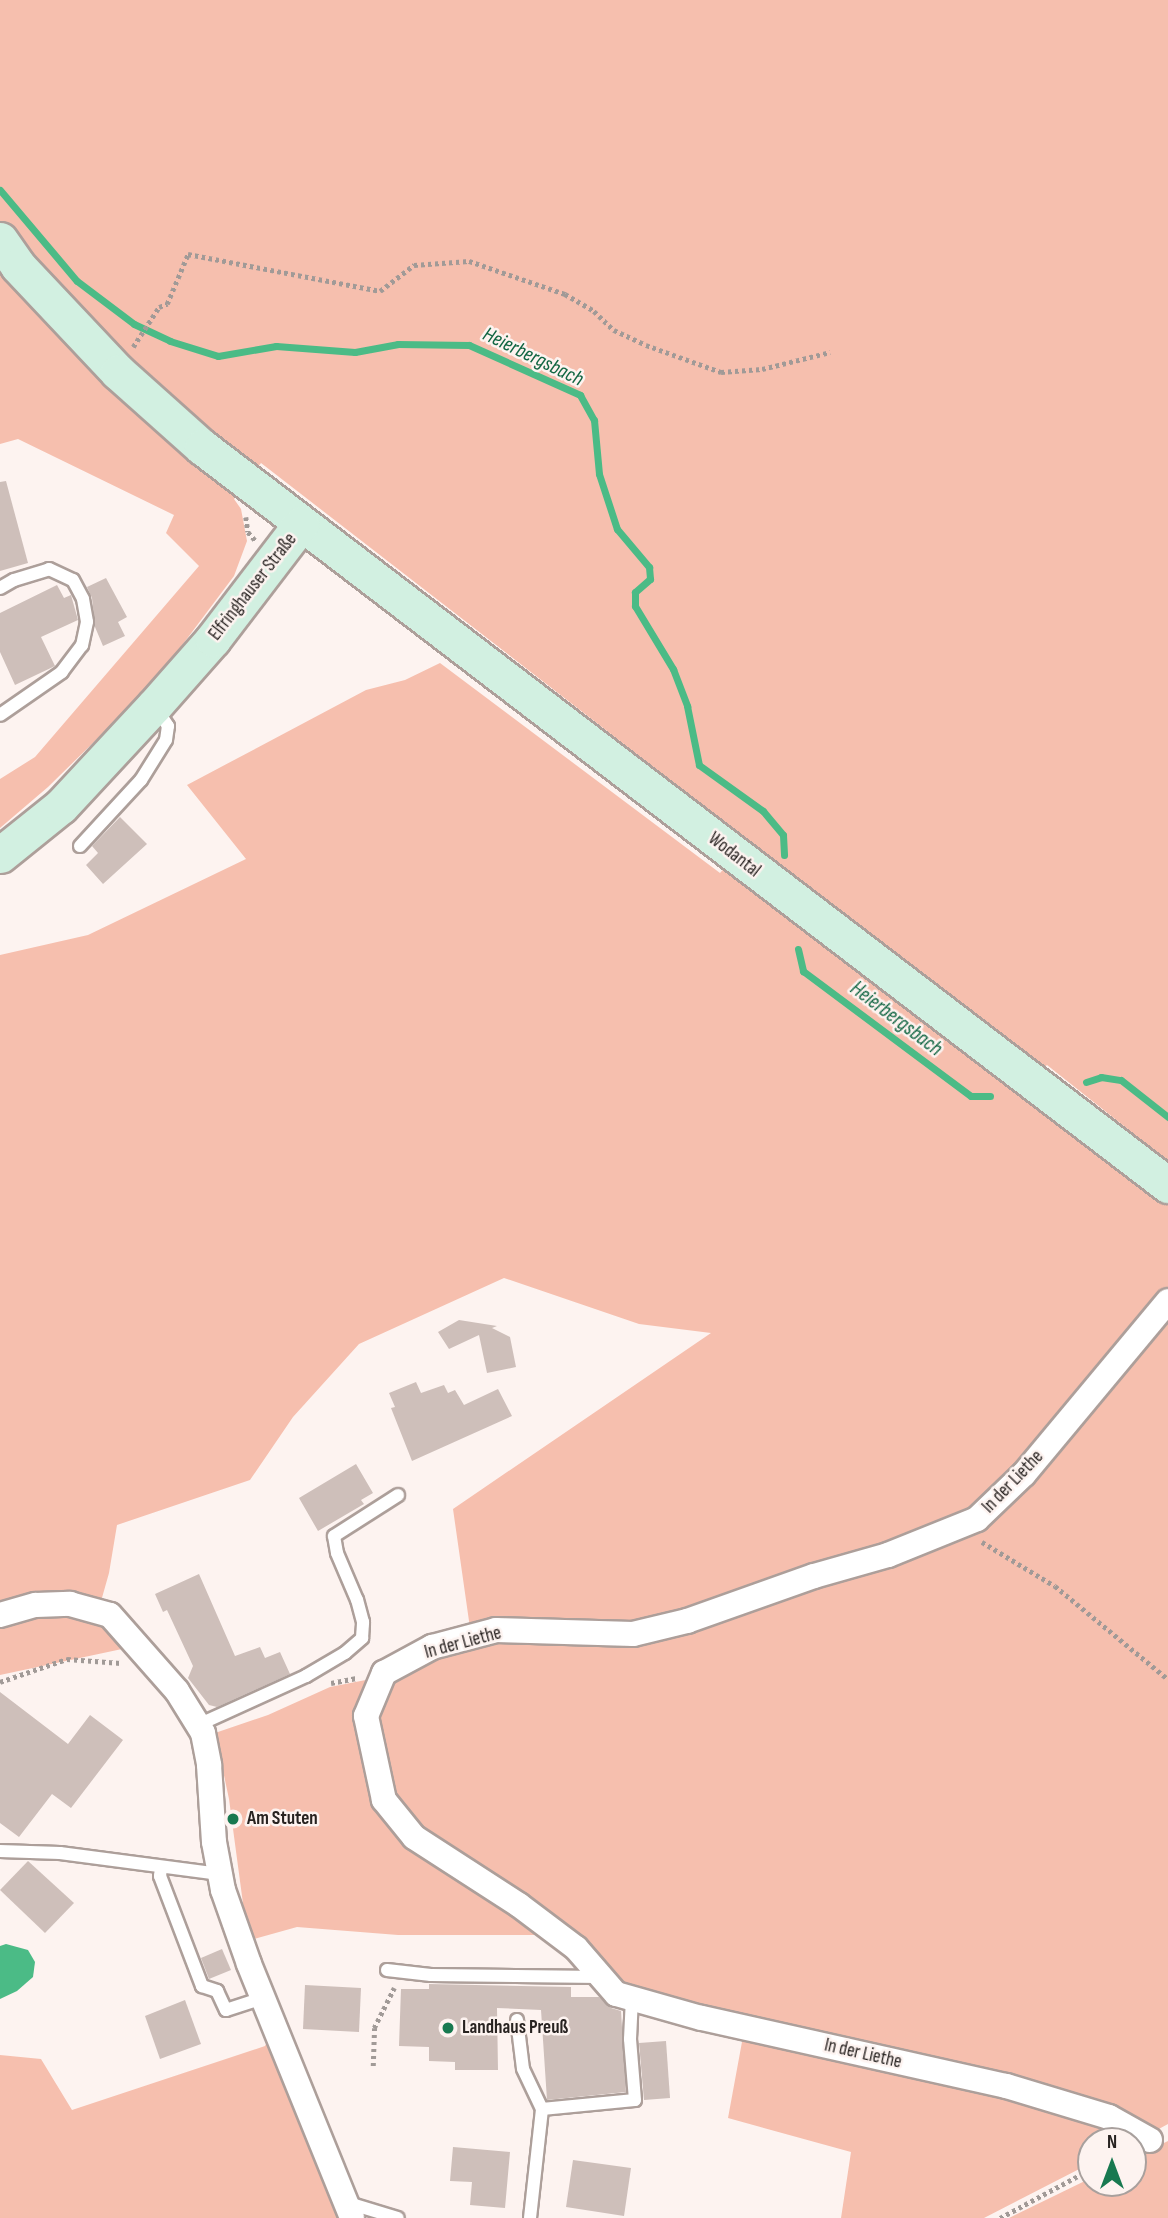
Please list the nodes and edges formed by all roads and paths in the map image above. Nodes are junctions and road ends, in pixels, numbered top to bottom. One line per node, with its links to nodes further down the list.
1 (0, 240): 3 (main road, Elfringhauser Straße)
2 (830, 352): 3 (path)
3 (118, 372): 4 (main road, Elfringhauser Straße)
4 (301, 524): 6 (main road, Elfringhauser Straße); 10 (main road, Wodantal)
5 (0, 588): 7 (lane)
6 (155, 706): 8 (lane); 9 (main road, Elfringhauser Straße)
7 (0, 715)
8 (80, 846)
9 (0, 855)
10 (1168, 1185)
11 (1168, 1301): 13 (street, In der Liethe)
12 (398, 1495): 18 (lane)
13 (957, 1527): 16 (path); 24 (street, In der Liethe)
14 (0, 1615): 15 (street)
15 (143, 1655): 17 (path); 18 (street)
16 (1168, 1679)
17 (0, 1682)
18 (198, 1725): 21 (street)
19 (0, 1850): 20 (lane)
20 (161, 1868): 21 (lane); 25 (lane)
21 (220, 1874): 25 (street)
22 (387, 1970): 23 (lane)
23 (403, 1972): 24 (lane); 28 (path)
24 (601, 1977): 26 (street, In der Liethe)
25 (262, 1998): 32 (street)
26 (632, 1998): 29 (lane); 30 (street, In der Liethe)
27 (517, 2020): 29 (lane)
28 (373, 2066)
29 (542, 2109): 34 (lane)
30 (1150, 2140)
31 (1077, 2177): 35 (path)
32 (349, 2210): 33 (lane)
33 (398, 2218)
34 (530, 2218)
35 (1000, 2218)

